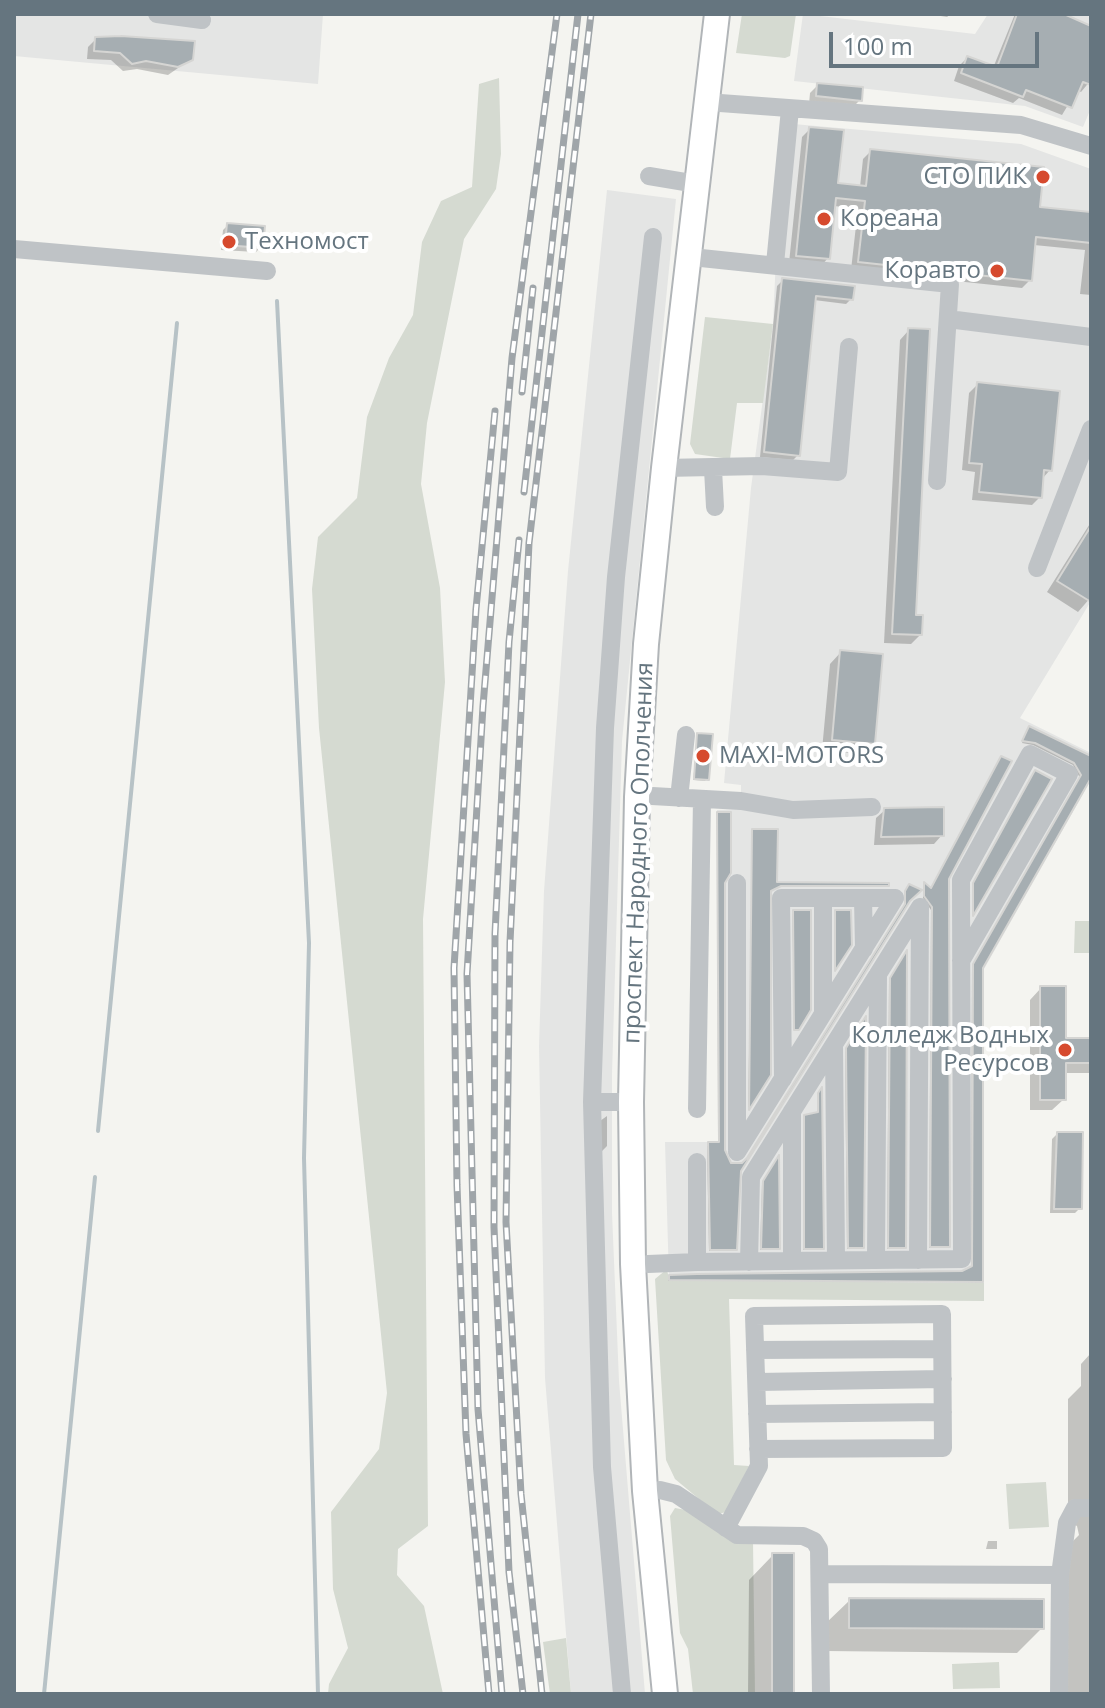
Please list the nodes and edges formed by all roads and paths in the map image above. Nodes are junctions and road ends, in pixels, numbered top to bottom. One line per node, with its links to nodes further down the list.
1 (157, 14): 4 (street)
2 (717, 14): 9 (main road, проспект Народного Ополчения)
3 (731, 14): 5 (main road, проспект Народного Ополчения)
4 (202, 20)
5 (720, 103): 6 (street); 12 (main road, проспект Народного Ополчения)
6 (790, 109): 7 (street); 13 (street)
7 (1091, 146)
8 (649, 176): 9 (street)
9 (697, 184): 19 (main road, проспект Народного Ополчения)
10 (653, 237): 38 (street)
11 (14, 249): 14 (street)
12 (701, 258): 13 (street); 19 (main road, проспект Народного Ополчения)
13 (775, 264): 15 (street)
14 (267, 271)
15 (948, 319): 16 (street); 21 (street)
16 (1091, 337)
17 (849, 347): 20 (street)
18 (1091, 429): 23 (street)
19 (671, 469): 20 (street); 25 (main road, проспект Народного Ополчения); 39 (main road, проспект Народного Ополчения)
20 (713, 469): 22 (street)
21 (937, 481)
22 (715, 507)
23 (1037, 568)
24 (686, 735): 26 (street)
25 (652, 796): 26 (street); 51 (main road, проспект Народного Ополчения)
26 (679, 798): 27 (street)
27 (702, 799): 28 (street); 40 (street)
28 (872, 807)
29 (737, 883): 42 (street)
30 (823, 898): 31 (street); 35 (street); 37 (street)
31 (863, 898): 32 (street); 32 (street)
32 (864, 949): 35 (street)
33 (961, 961): 33 (street); 47 (street)
34 (878, 974): 36 (street); 46 (street); 47 (street)
35 (823, 1013): 37 (street)
36 (834, 1045): 41 (street); 45 (street)
37 (783, 1079): 42 (street)
38 (592, 1102): 39 (street); 64 (street)
39 (631, 1102): 65 (main road, проспект Народного Ополчения)
40 (697, 1109)
41 (792, 1111): 44 (street); 48 (street)
42 (737, 1152): 44 (street)
43 (697, 1162): 49 (street)
44 (751, 1177): 50 (street)
45 (836, 1260): 46 (street); 48 (street)
46 (876, 1260): 47 (street)
47 (918, 1260)
48 (792, 1261): 50 (street)
49 (697, 1262): 50 (street); 51 (street)
50 (749, 1262)
51 (648, 1264): 59 (main road, проспект Народного Ополчения)
52 (942, 1349): 53 (street); 53 (street); 54 (street)
53 (755, 1350): 55 (street)
54 (943, 1379): 55 (street); 56 (street)
55 (757, 1382): 57 (street)
56 (943, 1412): 57 (street); 58 (street)
57 (757, 1414): 58 (street)
58 (758, 1449): 61 (street)
59 (660, 1490): 61 (street); 66 (main road, проспект Народного Ополчения)
60 (1091, 1508): 63 (street)
61 (726, 1528): 62 (street)
62 (820, 1574): 63 (street); 67 (street)
63 (1060, 1575): 68 (street)
64 (622, 1694)
65 (665, 1694)
66 (680, 1694)
67 (821, 1694)
68 (1059, 1694)

